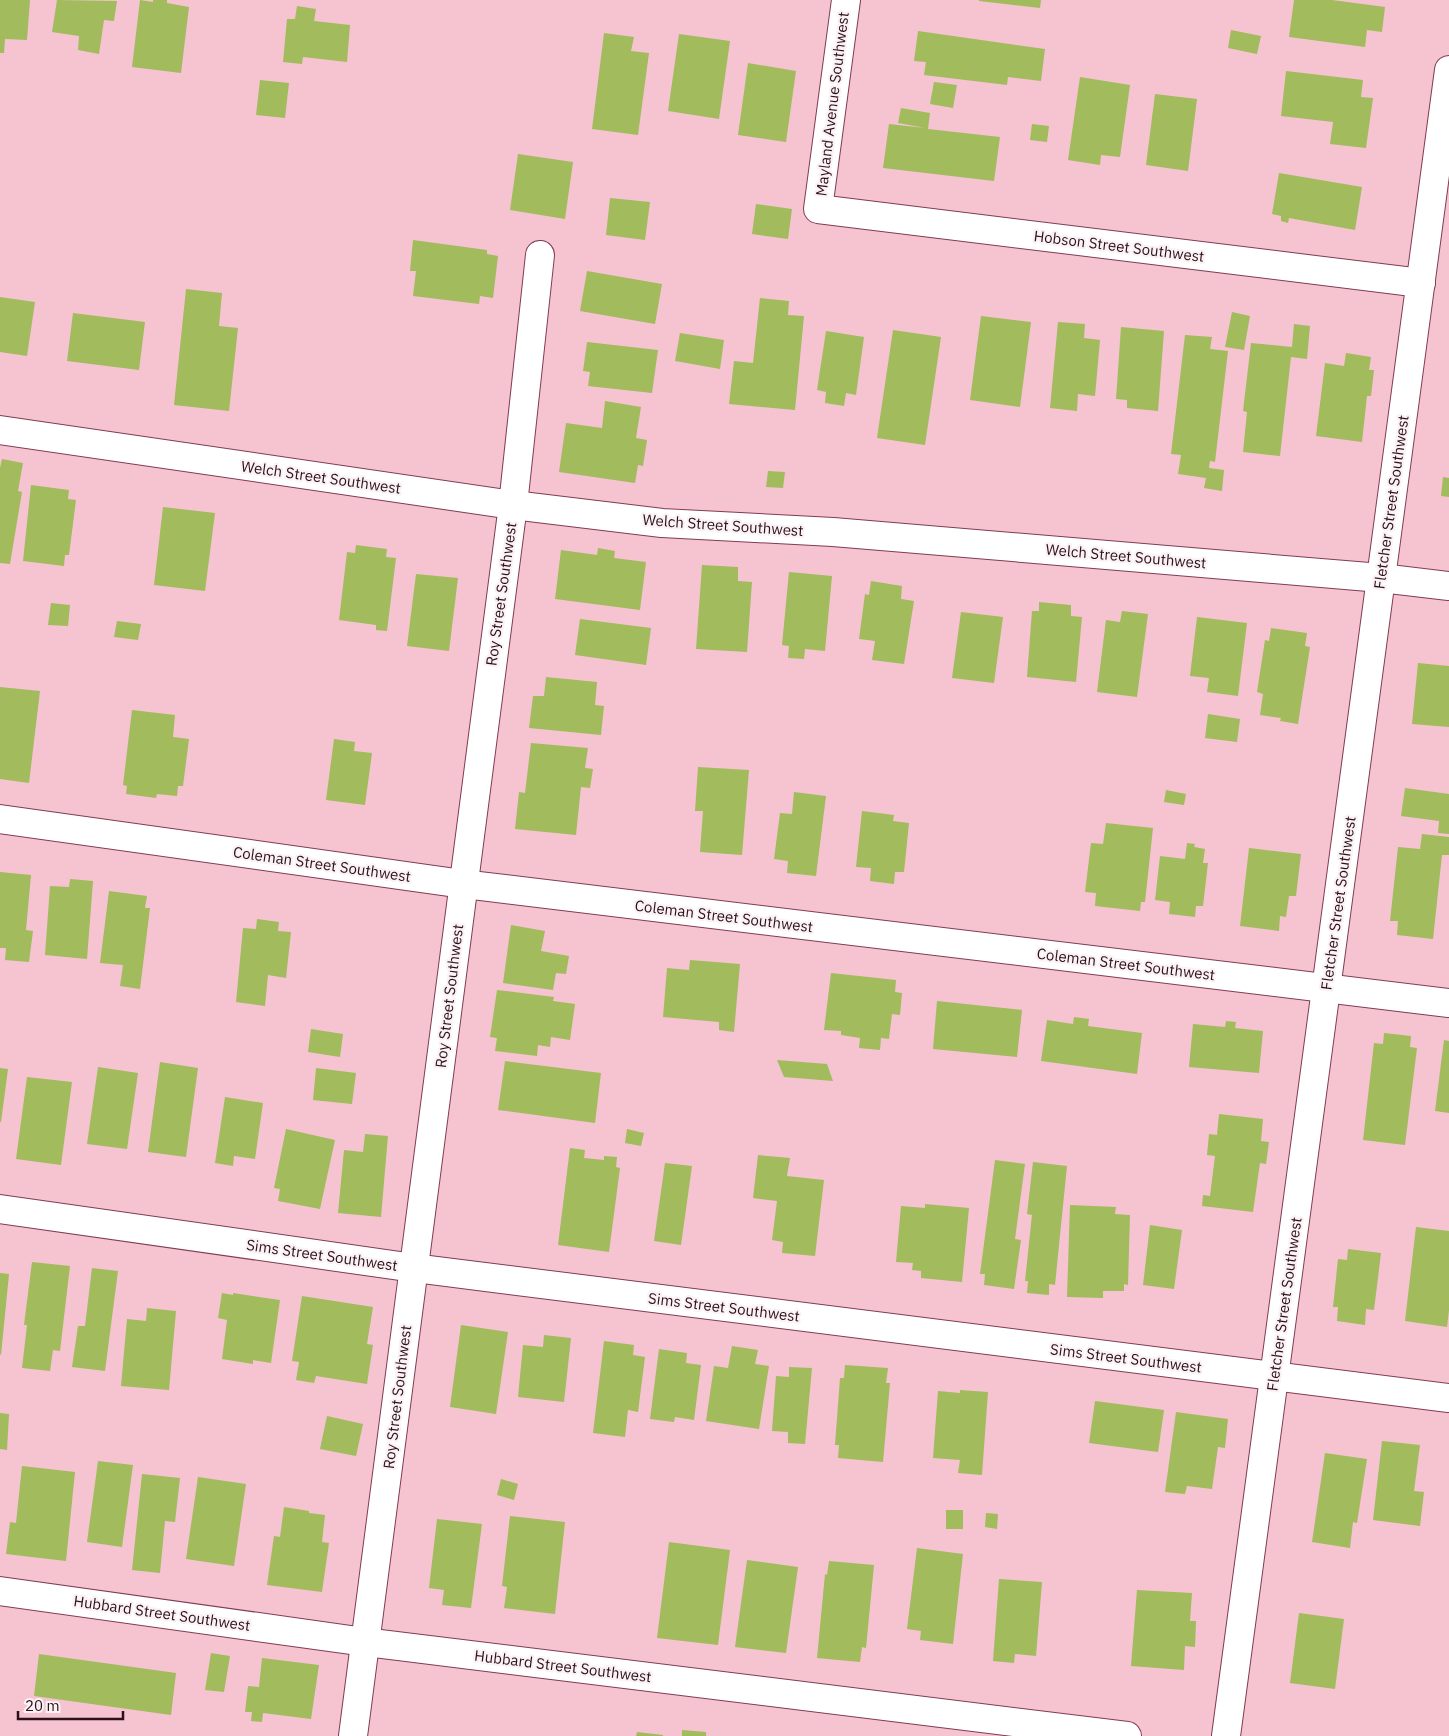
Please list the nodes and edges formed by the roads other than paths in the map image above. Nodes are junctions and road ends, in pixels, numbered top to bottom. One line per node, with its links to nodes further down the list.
1 (846, 0): 3 (street, Mayland Avenue Southwest)
2 (1449, 70): 5 (street, Fletcher Street Southwest)
3 (818, 209): 5 (street, Hobson Street Southwest)
4 (540, 255): 7 (street, Roy Street Southwest)
5 (1421, 283): 8 (street, Fletcher Street Southwest)
6 (0, 430): 7 (street, Welch Street Southwest)
7 (513, 505): 8 (street, Welch Street Southwest); 11 (street, Roy Street Southwest)
8 (1381, 578): 9 (street, Welch Street Southwest); 12 (street, Fletcher Street Southwest)
9 (1449, 586)
10 (0, 819): 11 (street, Coleman Street Southwest)
11 (463, 884): 12 (street, Coleman Street Southwest); 15 (street, Roy Street Southwest)
12 (1326, 988): 13 (street, Coleman Street Southwest); 16 (street, Fletcher Street Southwest)
13 (1449, 1003)
14 (0, 1210): 15 (street, Sims Street Southwest)
15 (414, 1268): 16 (street, Sims Street Southwest); 19 (street, Roy Street Southwest)
16 (1274, 1377): 17 (street, Sims Street Southwest); 22 (street, Fletcher Street Southwest)
17 (1449, 1398)
18 (0, 1590): 19 (street, Hubbard Street Southwest)
19 (365, 1642): 20 (street, Roy Street Southwest); 21 (street, Hubbard Street Southwest)
20 (353, 1736)
21 (1127, 1736)
22 (1226, 1736)

